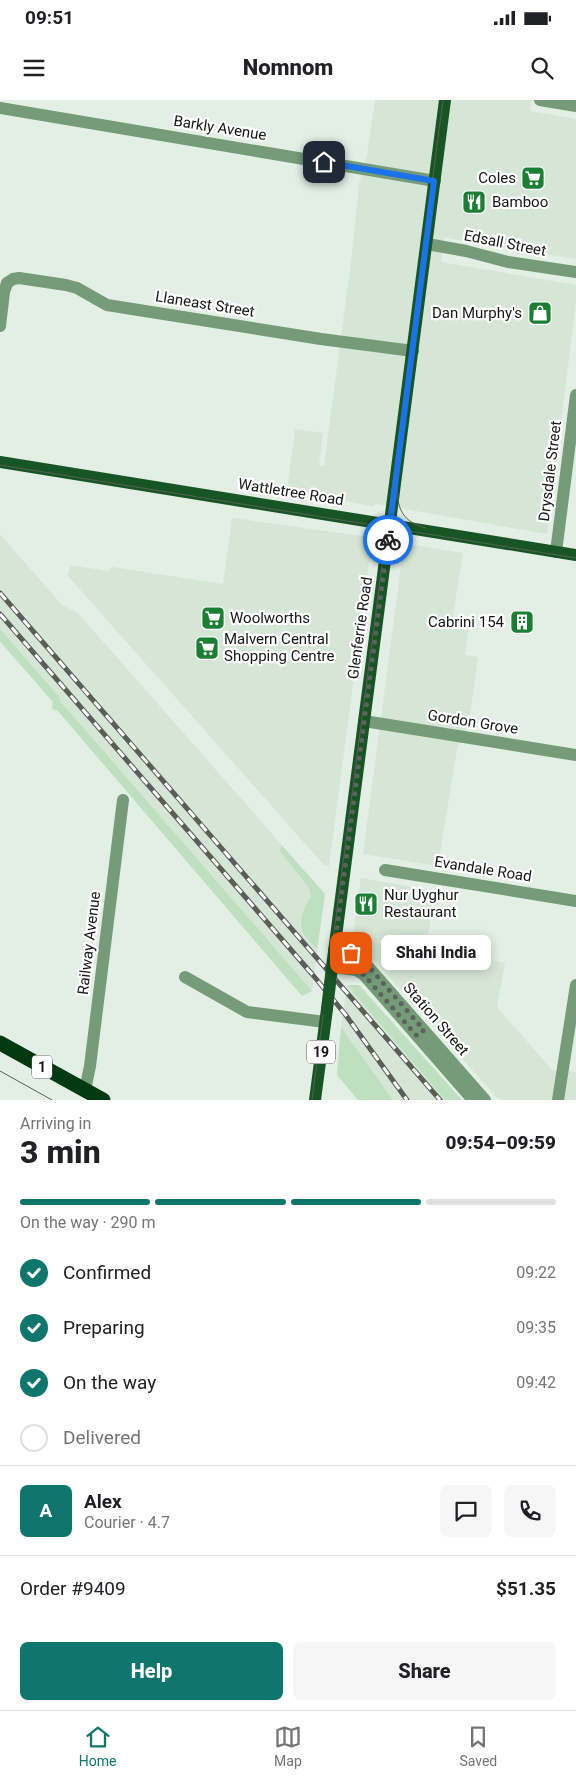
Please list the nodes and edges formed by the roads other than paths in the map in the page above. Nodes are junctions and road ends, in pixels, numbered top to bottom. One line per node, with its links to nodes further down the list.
1 (445, 100): 5 (main road, Glenferrie Road / 19)
2 (540, 100): 3 (street)
3 (576, 106)
4 (0, 108): 5 (street, Barkly Avenue)
5 (434, 181): 6 (main road, Glenferrie Road / 19)
6 (427, 244): 7 (street, Edsall Street); 10 (main road, Glenferrie Road / 19)
7 (576, 272)
8 (4, 280): 9 (street); 10 (street, Llaneast Street)
9 (0, 326)
10 (413, 351): 13 (main road, Glenferrie Road / 19)
11 (576, 395): 14 (street, Drysdale Street)
12 (0, 462): 13 (main road, Wattletree Road)
13 (390, 525): 14 (main road, Wattletree Road); 16 (main road, Glenferrie Road / 19)
14 (556, 552): 15 (main road, Wattletree Road)
15 (576, 555)
16 (364, 721): 17 (street, Gordon Grove); 21 (main road, Glenferrie Road / 19)
17 (576, 755)
18 (123, 800): 28 (street, Railway Avenue)
19 (385, 870): 20 (street, Evandale Road)
20 (576, 901)
21 (334, 949): 22 (main road, Glenferrie Road / 19); 26 (street, Station Street)
22 (332, 967): 25 (main road, Glenferrie Road / 19, bridge); 26 (street, Station Street)
23 (184, 977): 25 (street)
24 (576, 985): 33 (street)
25 (325, 1022): 30 (main road, Glenferrie Road / 19)
26 (421, 1033): 31 (street, Station Street); 32 (street, Station Street)
27 (0, 1043): 28 (highway, 1)
28 (83, 1095): 29 (highway, 1)
29 (102, 1100)
30 (315, 1100)
31 (473, 1100)
32 (485, 1100)
33 (558, 1100)

